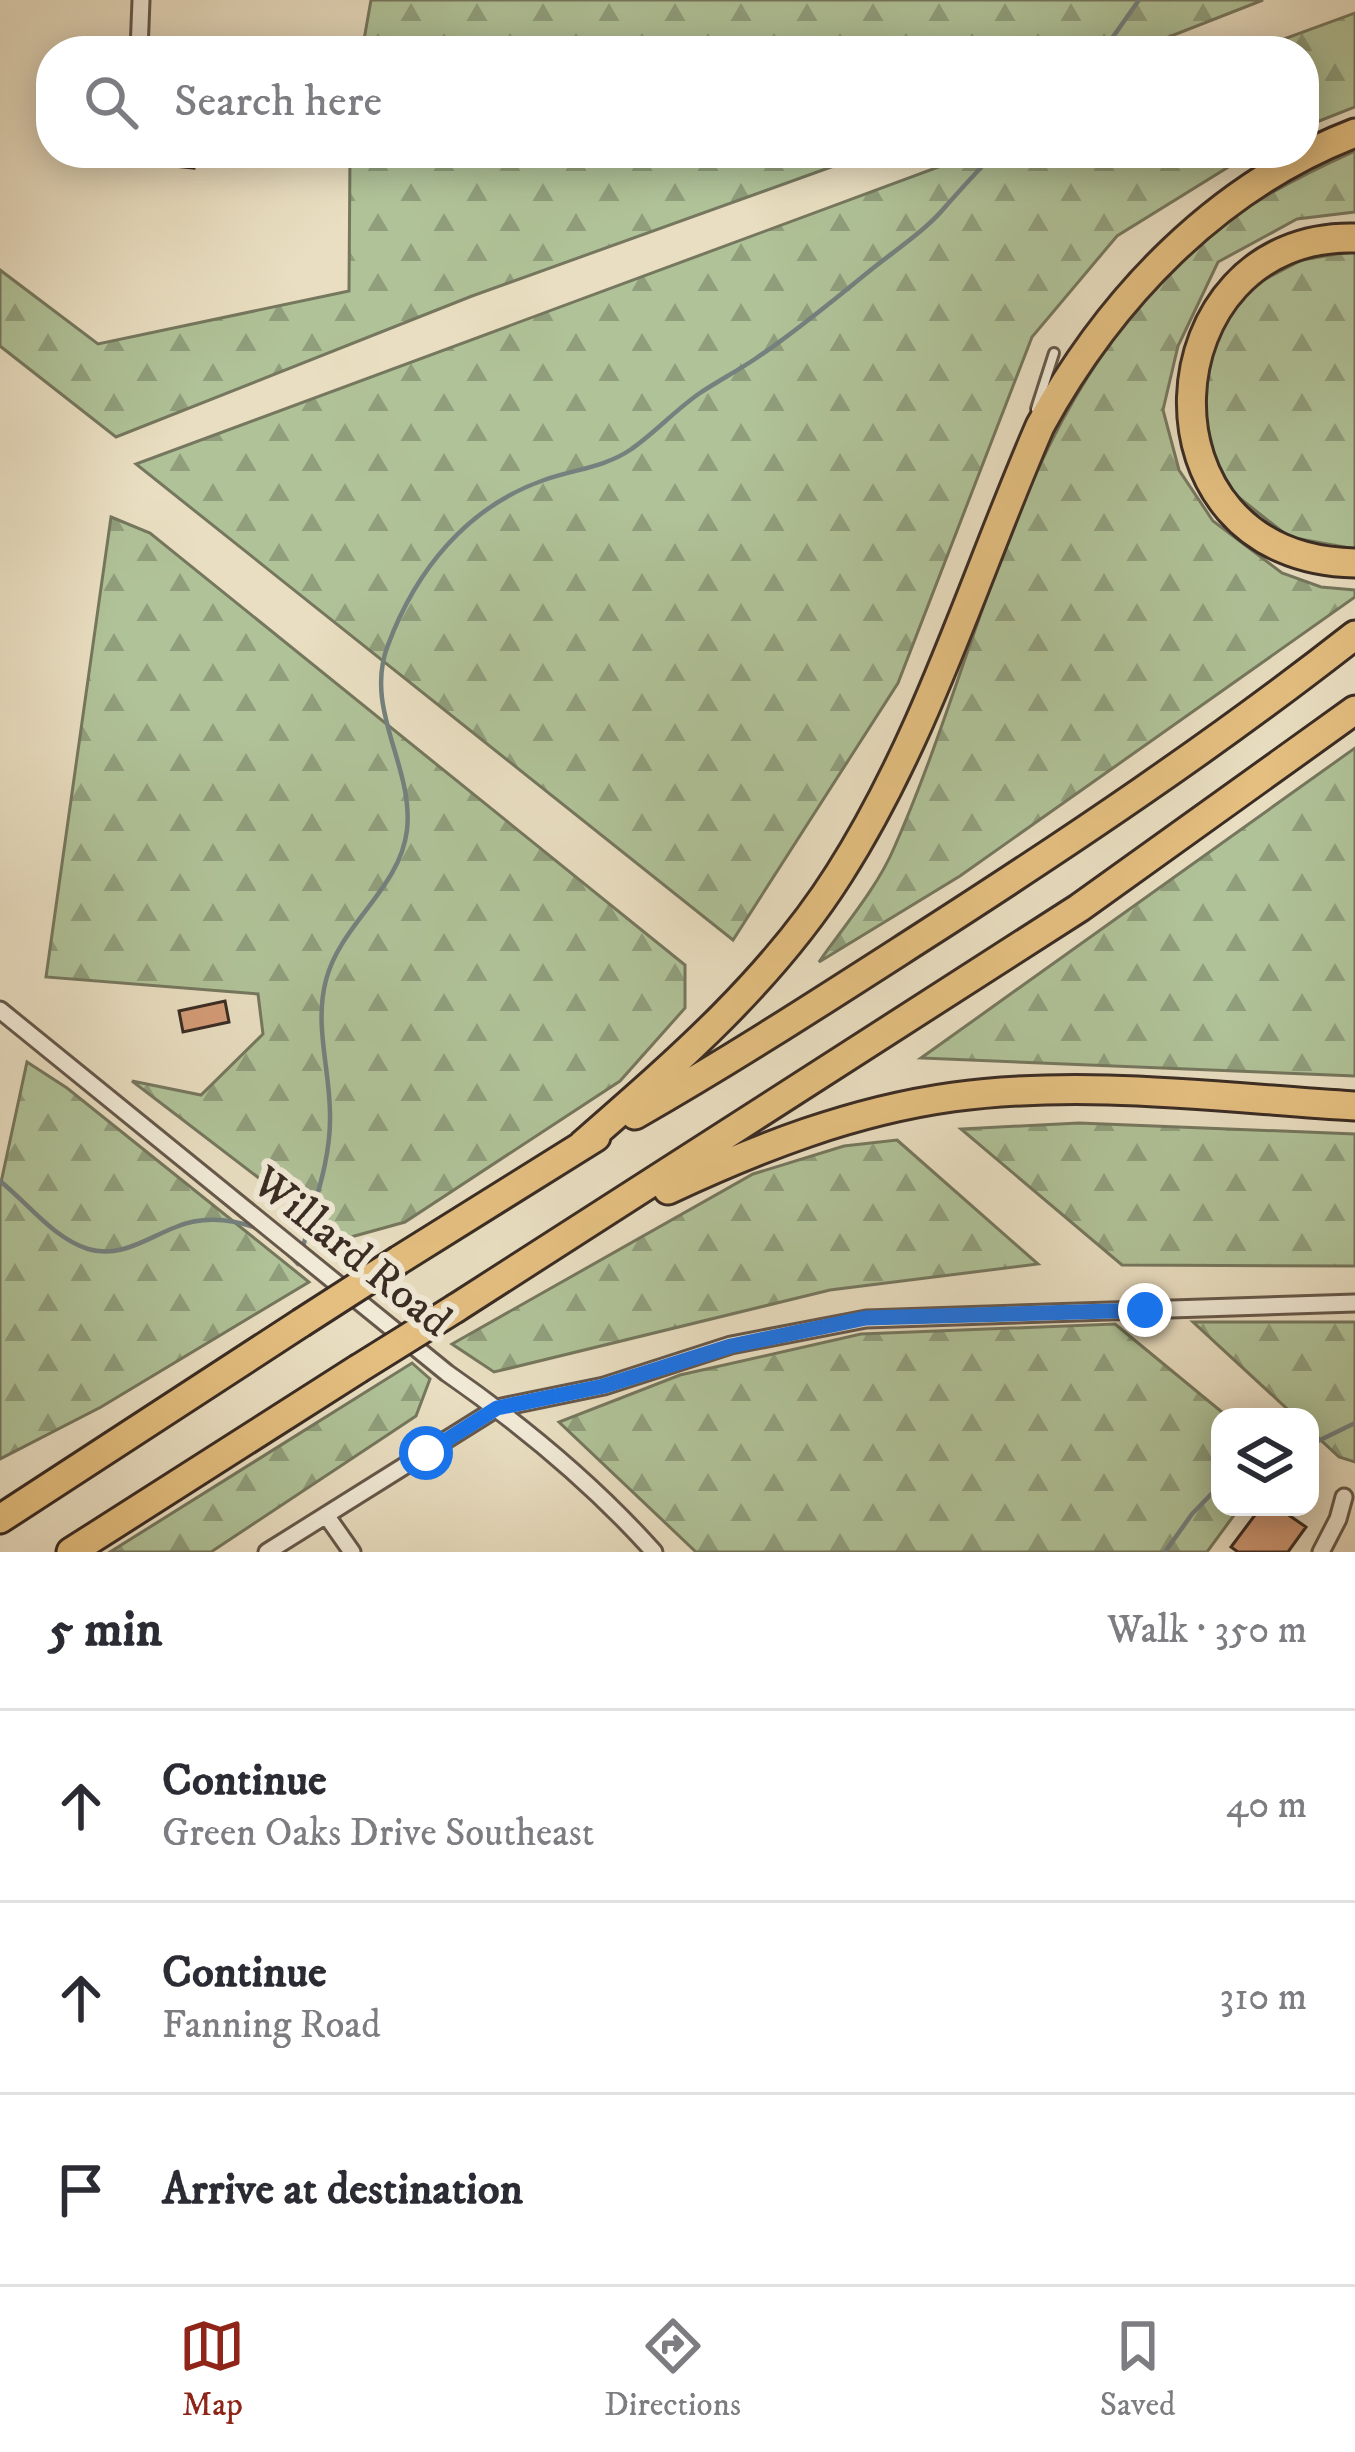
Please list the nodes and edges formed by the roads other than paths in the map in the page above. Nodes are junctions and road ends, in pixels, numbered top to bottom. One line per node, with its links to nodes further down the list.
1 (141, 0): 2 (street)
2 (140, 36)
3 (1355, 133): 4 (highway)
4 (1319, 152)
5 (1288, 168): 8 (highway)
6 (1355, 238): 9 (highway)
7 (1054, 353): 8 (lane)
8 (1007, 501): 14 (highway)
9 (1355, 563)
10 (1355, 635): 14 (highway)
11 (1355, 710): 15 (highway)
12 (0, 1010): 17 (street, Willard Road)
13 (1355, 1106): 15 (highway)
14 (583, 1144): 20 (highway, bridge)
15 (541, 1255): 21 (highway, bridge)
16 (1355, 1303): 17 (street)
17 (497, 1408): 19 (street); 24 (street, Willard Road)
18 (1344, 1497): 25 (street)
19 (326, 1515): 22 (street); 23 (street)
20 (0, 1519)
21 (71, 1552)
22 (267, 1552)
23 (352, 1552)
24 (654, 1552)
25 (1322, 1552)

